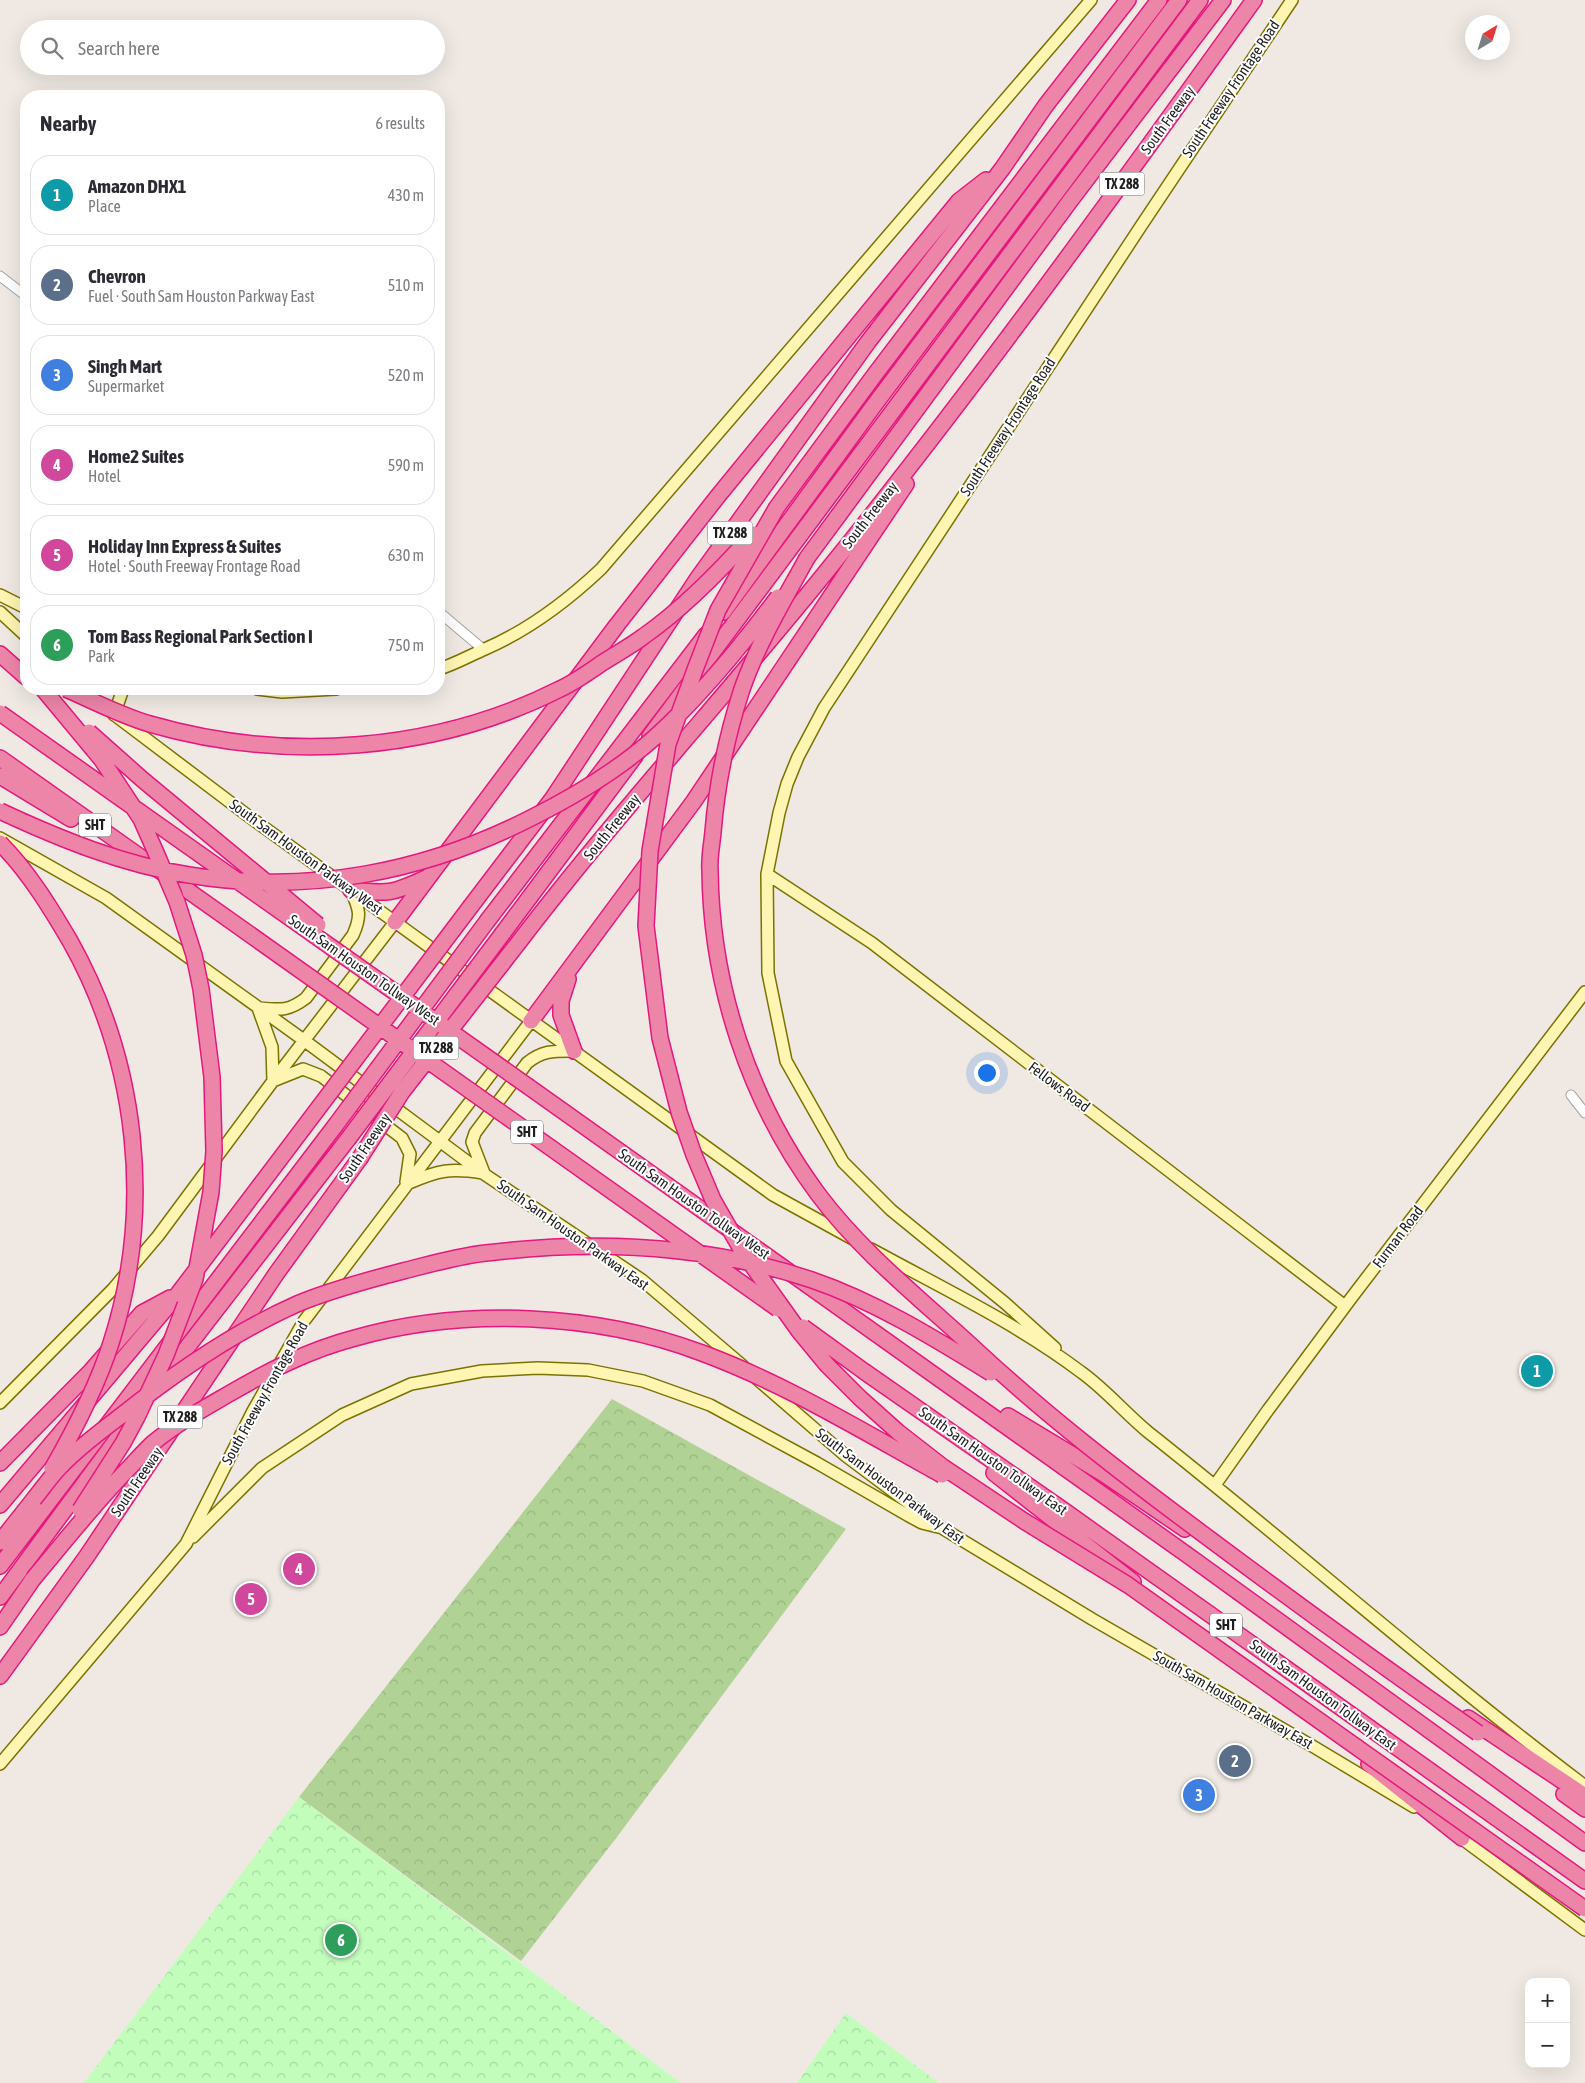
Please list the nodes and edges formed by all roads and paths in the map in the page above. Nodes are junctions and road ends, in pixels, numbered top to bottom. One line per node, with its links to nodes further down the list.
1 (1091, 0): 21 (main road)
2 (1128, 0): 9 (highway, TX 288)
3 (1159, 0): 13 (highway)
4 (1179, 0): 69 (highway, bridge)
5 (1200, 0): 71 (highway, bridge)
6 (1221, 0): 14 (highway)
7 (1254, 0): 12 (highway, South Freeway / TX 288)
8 (1292, 0): 36 (main road, South Freeway Frontage Road)
9 (1002, 169): 37 (highway); 54 (highway, TX 288, bridge)
10 (0, 276): 11 (street)
11 (20, 291)
12 (986, 366): 41 (highway); 73 (highway, South Freeway / TX 288, bridge)
13 (777, 507): 26 (highway, bridge); 65 (highway, bridge)
14 (807, 558): 33 (highway, bridge); 59 (highway, bridge)
15 (0, 595): 16 (main road)
16 (20, 605)
17 (0, 612): 19 (main road)
18 (445, 617): 21 (street)
19 (20, 630)
20 (0, 650): 22 (highway)
21 (484, 650): 23 (main road)
22 (13, 660)
23 (445, 667)
24 (46, 695): 70 (highway, bridge)
25 (48, 695): 48 (highway, bridge)
26 (80, 695)
27 (92, 695): 30 (main road, South Sam Houston Parkway West)
28 (121, 695): 30 (main road)
29 (0, 713): 48 (highway, South Sam Houston Tollway West / SHT, bridge)
30 (114, 715): 38 (main road, South Sam Houston Parkway West)
31 (0, 758): 39 (highway, SHT, bridge)
32 (0, 776): 39 (highway, bridge)
33 (0, 810)
34 (0, 838): 43 (main road)
35 (0, 843): 63 (highway, bridge)
36 (767, 874): 55 (main road, Fellows Road); 58 (main road, South Freeway Frontage Road)
37 (427, 877): 38 (highway); 40 (highway)
38 (351, 890): 40 (main road, South Sam Houston Parkway West); 43 (main road)
39 (190, 892): 57 (highway, SHT, bridge)
40 (395, 922): 44 (main road, South Sam Houston Parkway West); 45 (main road)
41 (574, 963): 44 (highway); 46 (highway)
42 (1585, 992): 55 (main road, Furman Road)
43 (258, 1008): 45 (main road); 47 (main road)
44 (531, 1021): 46 (main road); 51 (main road, South Freeway Frontage Road)
45 (305, 1041): 47 (main road); 51 (main road, South Sam Houston Parkway East)
46 (574, 1052): 52 (main road); 58 (main road)
47 (273, 1081): 53 (main road); 60 (main road)
48 (529, 1087): 56 (highway, South Sam Houston Tollway West / SHT, bridge)
49 (1571, 1095): 50 (street)
50 (1585, 1113)
51 (440, 1140): 52 (main road, South Sam Houston Parkway East); 53 (main road, South Freeway Frontage Road)
52 (484, 1174): 53 (main road); 66 (main road, South Sam Houston Parkway East)
53 (406, 1184): 68 (main road, South Freeway Frontage Road)
54 (178, 1294): 61 (highway); 64 (highway, TX 288)
55 (1345, 1306): 62 (main road, Furman Road)
56 (900, 1350): 76 (highway); 79 (highway, SHT)
57 (865, 1372): 78 (highway); 80 (highway, South Sam Houston Tollway East / SHT)
58 (1082, 1373): 62 (main road)
59 (1020, 1392): 63 (highway, bridge); 77 (highway, bridge)
60 (0, 1403)
61 (0, 1463)
62 (1215, 1485): 75 (main road)
63 (34, 1499): 67 (highway)
64 (0, 1505)
65 (1024, 1521): 70 (highway, bridge); 81 (highway, bridge)
66 (942, 1528): 68 (main road); 78 (main road, South Sam Houston Parkway East)
67 (0, 1542)
68 (186, 1544): 74 (main road, South Freeway Frontage Road)
69 (0, 1566)
70 (33, 1579): 72 (highway)
71 (0, 1597)
72 (0, 1627)
73 (0, 1676)
74 (0, 1764)
75 (1585, 1786)
76 (1585, 1796)
77 (1585, 1809)
78 (1462, 1838): 82 (main road, South Sam Houston Parkway East)
79 (1585, 1843)
80 (1585, 1881)
81 (1585, 1909)
82 (1585, 1930)

